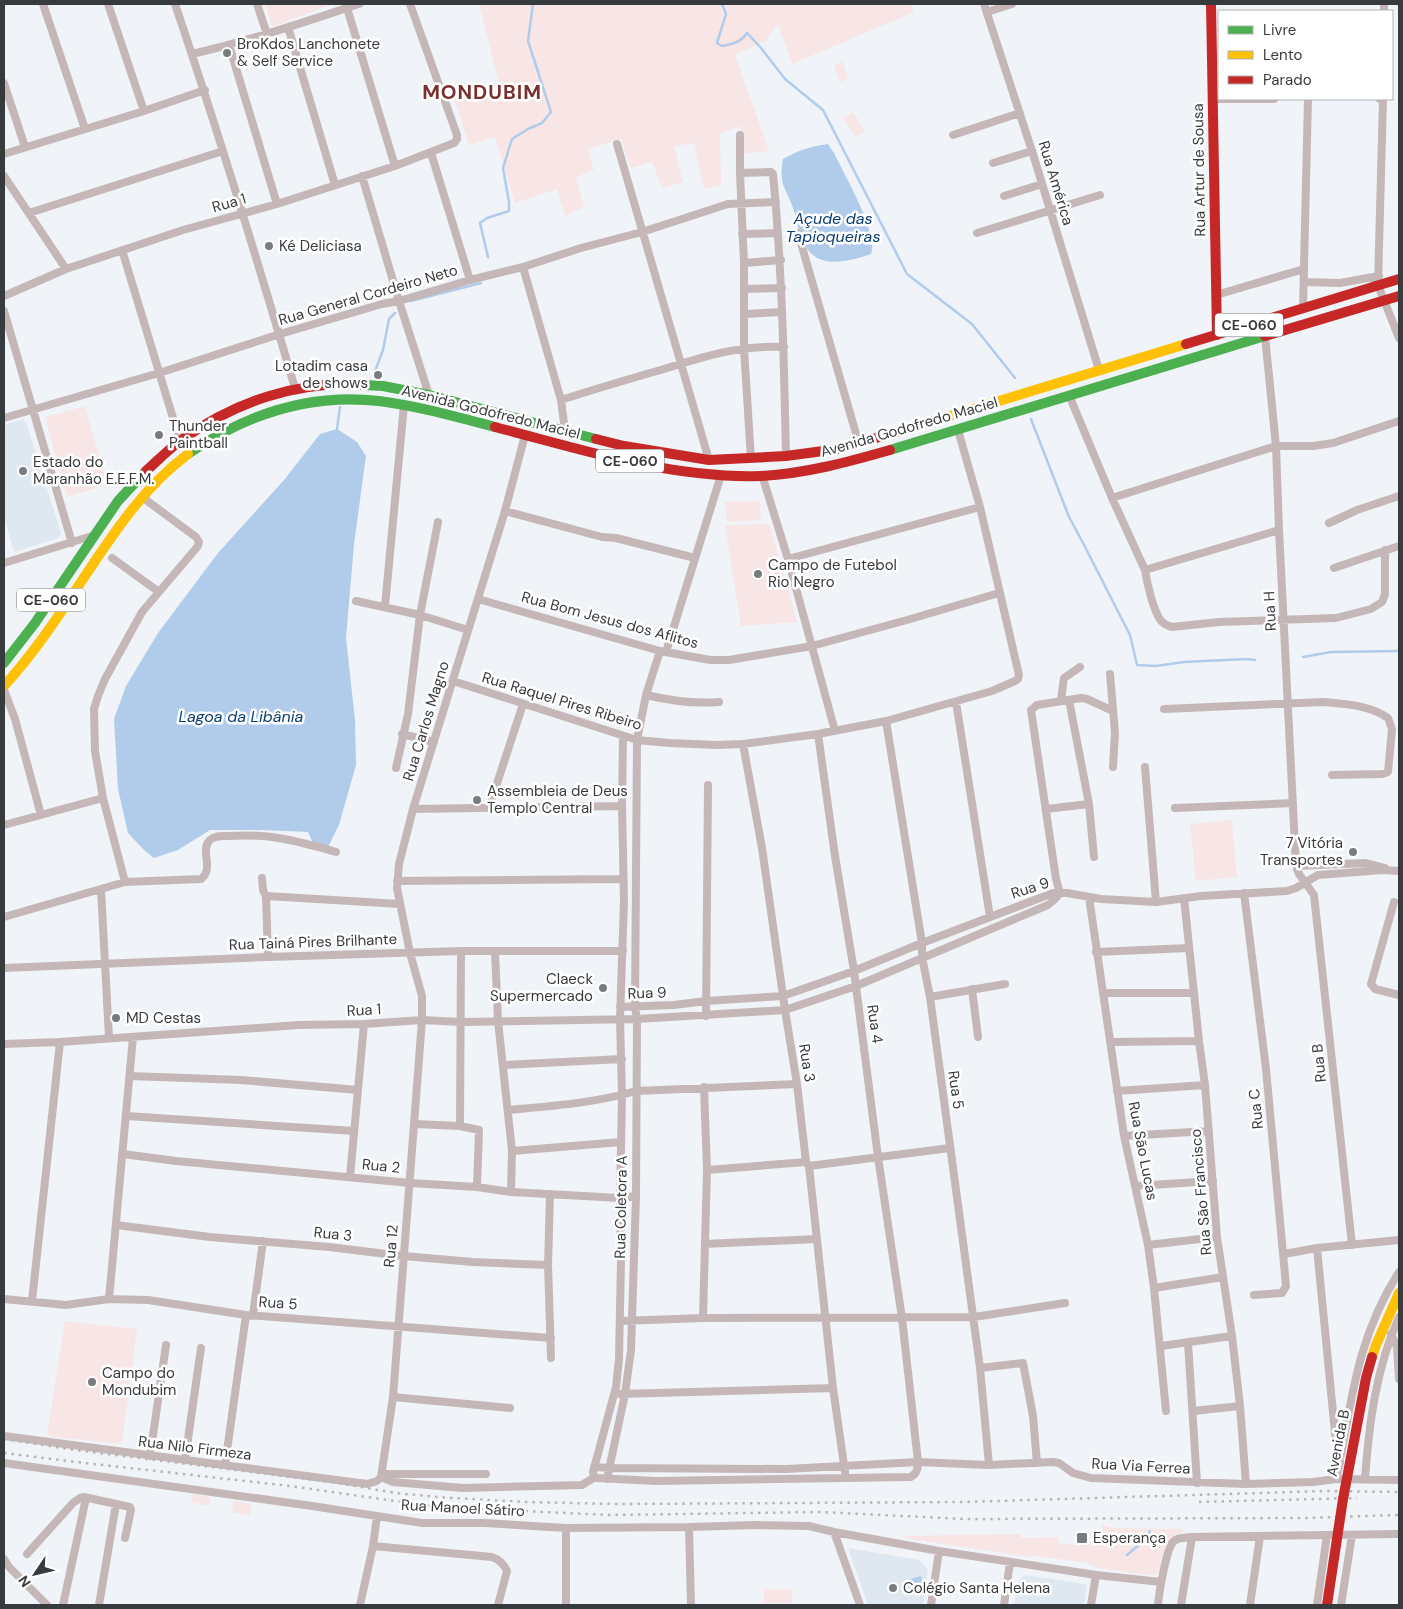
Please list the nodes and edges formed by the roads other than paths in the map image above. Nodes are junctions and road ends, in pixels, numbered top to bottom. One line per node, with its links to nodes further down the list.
1 (43, 4): 24 (street)
2 (108, 4): 22 (street)
3 (176, 4): 15 (street)
4 (257, 4): 13 (street)
5 (359, 4): 10 (street)
6 (410, 4): 31 (street, Rua 1)
7 (984, 4): 11 (street, Rua América)
8 (1012, 4): 11 (street)
9 (1211, 4): 18 (main road, Rua Artur de Sousa)
10 (347, 8): 12 (street); 34 (street)
11 (987, 12): 23 (street, Rua América)
12 (288, 27): 13 (street); 40 (street)
13 (267, 34): 14 (street)
14 (229, 45): 15 (street); 45 (street)
15 (192, 54): 17 (street)
16 (4, 83): 28 (street)
17 (204, 90): 22 (street); 30 (street)
18 (1213, 99): 19 (street); 66 (main road, Rua Artur de Sousa)
19 (1218, 99)
20 (1308, 100): 59 (street)
21 (1382, 100): 62 (street)
22 (144, 111): 24 (street)
23 (1020, 113): 25 (street); 29 (street, Rua América)
24 (85, 129): 28 (street)
25 (953, 134)
26 (740, 135): 35 (street)
27 (617, 144): 49 (street)
28 (25, 147): 32 (street)
29 (1032, 151): 33 (street); 38 (street, Rua América)
30 (224, 152): 47 (street); 48 (street)
31 (431, 153): 34 (street, Rua 1); 61 (street)
32 (4, 154)
33 (993, 163)
34 (395, 166): 37 (street, Rua 1)
35 (740, 173): 43 (street); 44 (street)
36 (4, 176): 39 (street)
37 (362, 176): 40 (street, Rua 1); 70 (street)
38 (1042, 184): 42 (street); 46 (street, Rua América)
39 (6, 185): 47 (street)
40 (335, 185): 45 (street, Rua 1)
41 (1100, 195): 46 (street)
42 (1004, 196)
43 (776, 202): 44 (street, Rua General Cordeiro Neto); 51 (street)
44 (742, 203): 49 (street, Rua General Cordeiro Neto); 53 (street)
45 (277, 204): 48 (street, Rua 1)
46 (1050, 210): 50 (street); 82 (street, Rua América)
47 (29, 212): 58 (street)
48 (242, 214): 54 (street, Rua 1); 75 (street)
49 (642, 232): 57 (street, Rua General Cordeiro Neto); 81 (street)
50 (977, 232)
51 (778, 233): 53 (street); 55 (street)
52 (798, 233): 96 (street)
53 (742, 234): 56 (street)
54 (122, 250): 58 (street, Rua 1); 83 (street)
55 (781, 260): 56 (street); 64 (street)
56 (744, 263): 65 (street)
57 (522, 267): 61 (street, Rua General Cordeiro Neto); 87 (street)
58 (66, 269): 67 (street, Rua 1)
59 (1304, 269): 63 (street); 66 (street)
60 (1399, 279): 62 (main road, Avenida Godofredo Maciel / CE-060)
61 (470, 280): 70 (street, Rua General Cordeiro Neto)
62 (1379, 280): 63 (street); 69 (street); 71 (main road, Avenida Godofredo Maciel / CE-060)
63 (1304, 282): 71 (street)
64 (782, 288): 65 (street); 73 (street)
65 (744, 289): 74 (street)
66 (1216, 295): 76 (main road, Rua Artur de Sousa)
67 (4, 296)
68 (1399, 296): 69 (main road, Avenida Godofredo Maciel / CE-060)
69 (1385, 300): 77 (main road, Avenida Godofredo Maciel / CE-060); 78 (street)
70 (399, 301): 75 (street, Rua General Cordeiro Neto); 85 (street)
71 (1303, 308): 76 (main road, Avenida Godofredo Maciel / CE-060)
72 (4, 311): 89 (street)
73 (782, 312): 74 (street); 79 (street)
74 (745, 314): 80 (street)
75 (280, 334): 83 (street, Rua General Cordeiro Neto); 84 (street)
76 (1218, 335): 82 (main road, Avenida Godofredo Maciel / CE-060)
77 (1265, 336): 86 (main road, Avenida Godofredo Maciel / CE-060); 97 (street, Rua H)
78 (1399, 338)
79 (784, 347): 80 (street); 98 (street)
80 (744, 348): 81 (street); 99 (street)
81 (680, 364): 87 (street); 100 (street)
82 (1099, 370): 96 (main road, Avenida Godofredo Maciel / CE-060)
83 (159, 374): 89 (street, Rua General Cordeiro Neto); 95 (street)
84 (295, 388): 85 (main road, Avenida Godofredo Maciel / CE-060); 95 (main road, Avenida Godofredo Maciel / CE-060)
85 (430, 395): 92 (main road, Avenida Godofredo Maciel / CE-060)
86 (1069, 395): 93 (main road, Avenida Godofredo Maciel / CE-060); 105 (street)
87 (561, 400): 92 (street)
88 (404, 406): 94 (main road, Avenida Godofredo Maciel / CE-060); 104 (main road, Avenida Godofredo Maciel / CE-060); 125 (street)
89 (34, 409): 90 (street, Rua General Cordeiro Neto); 112 (street)
90 (4, 418)
91 (1399, 421): 97 (street)
92 (564, 430): 100 (main road, Avenida Godofredo Maciel / CE-060)
93 (958, 430): 102 (main road, Avenida Godofredo Maciel / CE-060); 106 (street)
94 (524, 435): 101 (main road, Avenida Godofredo Maciel / CE-060); 107 (street, Rua Carlos Magno)
95 (180, 441): 111 (main road, Avenida Godofredo Maciel / CE-060)
96 (859, 444): 98 (main road, Avenida Godofredo Maciel / CE-060)
97 (1276, 446): 105 (street); 110 (street, Rua H)
98 (786, 456): 99 (main road, Avenida Godofredo Maciel / CE-060)
99 (751, 459): 100 (main road, Avenida Godofredo Maciel / CE-060)
100 (709, 460)
101 (721, 475): 102 (main road, Avenida Godofredo Maciel / CE-060); 116 (street, Rua Coletora A)
102 (762, 475): 117 (street)
103 (1399, 496): 109 (street)
104 (142, 497): 121 (street); 135 (main road, Avenida Godofredo Maciel / CE-060)
105 (1112, 498): 120 (street)
106 (980, 507): 117 (street); 122 (street)
107 (505, 510): 116 (street); 123 (street, Rua Carlos Magno)
108 (438, 522): 126 (street)
109 (1329, 523)
110 (1278, 530): 120 (street); 127 (street, Rua H)
111 (96, 534): 112 (street); 131 (main road, Avenida Godofredo Maciel / CE-060)
112 (72, 543): 118 (street)
113 (1399, 546): 114 (street)
114 (1385, 550): 119 (street); 127 (street)
115 (112, 558): 121 (street)
116 (695, 558): 130 (street, Rua Coletora A)
117 (788, 559): 129 (street)
118 (4, 563)
119 (1334, 568)
120 (1145, 570): 127 (street)
121 (158, 592): 157 (street)
122 (999, 593): 129 (street, Rua Bom Jesus dos Aflitos); 139 (street, Rua Raquel Pires Ribeiro)
123 (478, 599): 128 (street, Rua Carlos Magno); 130 (street, Rua Bom Jesus dos Aflitos)
124 (356, 601): 125 (street)
125 (385, 606): 126 (street)
126 (420, 615): 128 (street); 146 (street)
127 (1284, 620): 141 (street, Rua H)
128 (468, 630): 134 (street, Rua Carlos Magno)
129 (812, 646): 130 (street, Rua Bom Jesus dos Aflitos); 145 (street)
130 (663, 651): 136 (street, Rua Coletora A)
131 (4, 663)
132 (1080, 667): 137 (street)
133 (1110, 674): 143 (street)
134 (453, 681): 140 (street, Rua Raquel Pires Ribeiro); 150 (street, Rua Carlos Magno)
135 (4, 688): 165 (street)
136 (646, 695): 138 (street); 149 (street, Rua Coletora A)
137 (1065, 700): 143 (street); 159 (street); 164 (street)
138 (719, 702)
139 (956, 702): 144 (street, Rua Raquel Pires Ribeiro); 186 (street)
140 (524, 704): 148 (street, Rua Raquel Pires Ribeiro); 161 (street)
141 (1288, 704): 142 (street); 155 (street); 158 (street, Rua H)
142 (1164, 709)
143 (1113, 711): 152 (street)
144 (886, 721): 145 (street, Rua Raquel Pires Ribeiro); 189 (street, Rua 5)
145 (835, 731): 147 (street, Rua Raquel Pires Ribeiro)
146 (402, 734): 150 (street); 154 (street)
147 (818, 734): 151 (street, Rua Raquel Pires Ribeiro); 200 (street, Rua 4)
148 (623, 736): 149 (street, Rua Raquel Pires Ribeiro); 160 (street, Rua Coletora A)
149 (637, 740): 151 (street, Rua Raquel Pires Ribeiro); 187 (street, Rua Coletora A)
150 (434, 742): 163 (street, Rua Carlos Magno)
151 (743, 744): 207 (street, Rua 3)
152 (1113, 767)
153 (1145, 767): 182 (street)
154 (396, 768)
155 (1332, 775)
156 (708, 785): 209 (street)
157 (103, 798): 165 (street); 174 (street)
158 (1293, 803): 162 (street); 169 (street, Rua H)
159 (1089, 804): 164 (street); 168 (street)
160 (622, 806): 161 (street); 172 (street, Rua Coletora A)
161 (489, 808): 163 (street)
162 (1175, 808)
163 (413, 809): 173 (street, Rua Carlos Magno)
164 (1046, 809): 177 (street)
165 (41, 815): 166 (street)
166 (4, 826)
167 (336, 852): 174 (street)
168 (1094, 858)
169 (1296, 866): 170 (street); 175 (street, Rua H)
170 (1397, 871): 175 (street)
171 (262, 878): 179 (street)
172 (623, 878): 173 (street); 188 (street, Rua Coletora A)
173 (397, 881): 184 (street, Rua Carlos Magno)
174 (125, 882): 176 (street)
175 (1305, 882): 178 (street); 267 (street, Rua B)
176 (101, 889): 185 (street); 198 (street)
177 (1066, 893): 180 (street); 186 (street, Rua 9); 197 (street, Rua 9)
178 (1244, 893): 181 (street); 269 (street, Rua C)
179 (266, 896): 184 (street); 196 (street)
180 (1089, 897): 182 (street); 194 (street, Rua São Lucas)
181 (1184, 898): 182 (street); 190 (street, Rua São Francisco)
182 (1156, 902)
183 (1394, 902): 206 (street)
184 (400, 904): 195 (street, Rua Carlos Magno)
185 (4, 918)
186 (990, 918): 189 (street, Rua 9)
187 (636, 933): 188 (street); 210 (street, Rua Coletora A)
188 (623, 934): 191 (street, Rua Coletora A)
189 (922, 943): 197 (street, Rua 5); 200 (street, Rua 9)
190 (1189, 948): 194 (street); 205 (street, Rua São Francisco)
191 (623, 951): 193 (street, Rua Tainá Pires Brilhante); 211 (street, Rua Coletora A)
192 (461, 952): 193 (street, Rua Tainá Pires Brilhante); 195 (street, Rua Tainá Pires Brilhante); 218 (street)
193 (496, 952): 217 (street)
194 (1096, 952): 204 (street, Rua São Lucas)
195 (410, 953): 196 (street, Rua Tainá Pires Brilhante); 216 (street, Rua Carlos Magno)
196 (268, 957): 198 (street, Rua Tainá Pires Brilhante)
197 (922, 958): 202 (street, Rua 9); 208 (street, Rua 5)
198 (105, 964): 199 (street, Rua Tainá Pires Brilhante); 222 (street)
199 (4, 968)
200 (854, 971): 202 (street, Rua 4); 207 (street, Rua 9)
201 (1005, 984): 203 (street)
202 (856, 986): 212 (street, Rua 9); 248 (street, Rua 4)
203 (972, 990): 208 (street); 221 (street)
204 (1102, 993): 205 (street); 224 (street, Rua São Lucas)
205 (1194, 993): 225 (street, Rua São Francisco)
206 (1399, 995)
207 (783, 996): 209 (street, Rua 9); 212 (street, Rua 3)
208 (930, 997): 245 (street, Rua 5)
209 (706, 1001): 210 (street, Rua 9); 213 (street)
210 (635, 1007): 211 (street, Rua 9); 215 (street, Rua Coletora A)
211 (620, 1008): 214 (street, Rua Coletora A)
212 (785, 1010): 213 (street, Rua 9); 230 (street, Rua 3)
213 (706, 1016): 215 (street, Rua 9)
214 (620, 1019): 215 (street, Rua 9); 217 (street, Rua 1); 227 (street, Rua Coletora A)
215 (637, 1019): 234 (street, Rua Coletora A)
216 (422, 1020): 218 (street, Rua 1); 219 (street, Rua 1); 239 (street, Rua 12)
217 (498, 1021): 218 (street, Rua 1); 228 (street)
218 (461, 1022): 240 (street)
219 (364, 1024): 220 (street, Rua 1); 233 (street)
220 (134, 1037): 222 (street, Rua 1); 229 (street)
221 (978, 1037)
222 (109, 1038): 223 (street, Rua 1)
223 (60, 1042): 226 (street, Rua 1); 279 (street)
224 (1110, 1042): 225 (street); 235 (street, Rua São Lucas)
225 (1199, 1042): 231 (street, Rua São Francisco)
226 (4, 1044)
227 (622, 1059): 228 (street); 236 (street, Rua Coletora A)
228 (503, 1065): 237 (street)
229 (130, 1076): 233 (street); 238 (street)
230 (797, 1084): 232 (street); 249 (street, Rua 3)
231 (1205, 1085): 235 (street); 242 (street, Rua São Francisco)
232 (704, 1087): 234 (street); 250 (street)
233 (358, 1090): 241 (street)
234 (636, 1091): 236 (street); 258 (street, Rua Coletora A)
235 (1117, 1091): 243 (street, Rua São Lucas)
236 (622, 1095): 237 (street); 244 (street, Rua Coletora A)
237 (508, 1110): 246 (street)
238 (127, 1116): 241 (street); 247 (street)
239 (415, 1124): 240 (street); 253 (street, Rua 12)
240 (460, 1126): 255 (street)
241 (354, 1131): 251 (street)
242 (1209, 1132): 243 (street); 252 (street, Rua São Francisco)
243 (1124, 1136): 254 (street, Rua São Lucas)
244 (621, 1142): 246 (street); 259 (street, Rua Coletora A)
245 (950, 1148): 248 (street); 282 (street, Rua 5)
246 (512, 1151): 256 (street)
247 (123, 1154): 251 (street, Rua 2); 260 (street)
248 (878, 1157): 249 (street); 286 (street, Rua 4)
249 (808, 1164): 250 (street); 262 (street, Rua 3)
250 (706, 1170): 265 (street)
251 (350, 1177): 253 (street, Rua 2)
252 (1213, 1181): 254 (street); 261 (street, Rua São Francisco)
253 (410, 1183): 255 (street, Rua 2); 270 (street, Rua 12)
254 (1135, 1186): 266 (street, Rua São Lucas)
255 (477, 1187): 256 (street, Rua 2)
256 (511, 1192): 257 (street, Rua 2)
257 (550, 1194): 259 (street, Rua 2); 271 (street)
258 (636, 1196): 259 (street, Rua 2); 288 (street, Rua Coletora A)
259 (620, 1198): 287 (street, Rua Coletora A)
260 (116, 1225): 264 (street, Rua 3); 278 (street)
261 (1217, 1237): 266 (street); 273 (street, Rua São Francisco)
262 (817, 1239): 265 (street); 285 (street, Rua 3)
263 (1399, 1240): 267 (street)
264 (263, 1242): 270 (street, Rua 3); 281 (street)
265 (706, 1244): 284 (street)
266 (1148, 1245): 274 (street, Rua São Lucas)
267 (1352, 1245): 268 (street)
268 (1317, 1248): 269 (street); 313 (street)
269 (1284, 1254): 276 (street, Rua C)
270 (404, 1256): 271 (street, Rua 3); 289 (street, Rua 12)
271 (548, 1265): 292 (street)
272 (1399, 1272): 313 (street)
273 (1223, 1277): 274 (street); 291 (street, Rua São Francisco)
274 (1154, 1288): 295 (street, Rua São Lucas)
275 (1399, 1293): 366 (main road, Avenida B, bridge)
276 (1254, 1295)
277 (4, 1298): 279 (street, Rua 5)
278 (109, 1299): 279 (street, Rua 5); 281 (street, Rua 5)
279 (32, 1302)
280 (1065, 1303): 282 (street)
281 (250, 1315): 289 (street, Rua 5); 316 (street)
282 (974, 1317): 286 (street); 299 (street, Rua 5)
283 (1399, 1317): 290 (street)
284 (703, 1318): 285 (street); 288 (street)
285 (826, 1318): 286 (street); 301 (street, Rua 3)
286 (902, 1318): 312 (street, Rua 4)
287 (620, 1321): 288 (street); 302 (street, Rua Coletora A)
288 (633, 1321): 303 (street, Rua Coletora A)
289 (397, 1326): 292 (street, Rua 5); 304 (street, Rua 12)
290 (1391, 1334): 296 (street); 327 (street)
291 (1232, 1336): 293 (street); 305 (street, Rua São Francisco)
292 (551, 1338): 298 (street)
293 (1188, 1343): 295 (street); 308 (street)
294 (166, 1345): 310 (street)
295 (1161, 1346): 307 (street, Rua São Lucas)
296 (1398, 1347): 300 (street)
297 (201, 1348): 311 (street)
298 (551, 1358)
299 (980, 1368): 315 (street); 317 (street, Rua 5)
300 (1399, 1379)
301 (833, 1388): 303 (street); 319 (street, Rua 3)
302 (614, 1394): 303 (street); 318 (street, Rua Coletora A)
303 (625, 1394): 320 (street, Rua Coletora A)
304 (393, 1397): 306 (street); 322 (street, Rua 12)
305 (1240, 1406): 308 (street); 330 (street, Rua São Francisco)
306 (510, 1408)
307 (1166, 1411)
308 (1193, 1411): 329 (street)
309 (4, 1436): 310 (street, Rua Nilo Firmeza)
310 (150, 1456): 311 (street, Rua Nilo Firmeza)
311 (185, 1460): 316 (street, Rua Nilo Firmeza)
312 (918, 1462): 317 (street, Rua Via Ferrea); 319 (street); 324 (street)
313 (1340, 1462): 326 (street)
314 (4, 1463): 333 (street, Rua Manoel Sátiro)
315 (1037, 1463): 317 (street, Rua Via Ferrea); 329 (street, Rua Via Ferrea)
316 (225, 1465): 322 (street, Rua Nilo Firmeza)
317 (989, 1465)
318 (594, 1467): 320 (street); 323 (street, Rua Coletora A)
319 (845, 1467): 320 (street); 324 (street, Rua 3)
320 (610, 1468): 325 (street, Rua Coletora A)
321 (486, 1474): 322 (street)
322 (381, 1476): 323 (street, Rua Nilo Firmeza)
323 (594, 1477): 325 (street)
324 (846, 1478): 325 (street)
325 (607, 1479)
326 (1336, 1479): 327 (street, Rua Via Ferrea); 330 (street, Rua Via Ferrea)
327 (1365, 1479): 328 (street, Rua Via Ferrea)
328 (1399, 1480)
329 (1198, 1483): 330 (street, Rua Via Ferrea)
330 (1246, 1484)
331 (86, 1498): 332 (street); 345 (street); 352 (street)
332 (116, 1504): 342 (street); 353 (street)
333 (376, 1516): 335 (street, Rua Manoel Sátiro); 343 (street)
334 (689, 1527): 335 (street, Rua Manoel Sátiro); 336 (street, Rua Manoel Sátiro); 357 (street)
335 (566, 1528): 356 (street)
336 (834, 1532): 344 (street, Rua Manoel Sátiro); 358 (street)
337 (1399, 1534): 339 (street)
338 (1327, 1535): 339 (street); 340 (street); 365 (street)
339 (1352, 1535): 367 (street)
340 (1260, 1536): 341 (street); 364 (street)
341 (1192, 1537): 350 (street); 363 (street)
342 (125, 1538)
343 (373, 1546): 354 (street); 355 (street)
344 (939, 1551): 347 (street, Rua Manoel Sátiro); 359 (street)
345 (27, 1554)
346 (4, 1559): 348 (street)
347 (1010, 1562): 349 (street, Rua Manoel Sátiro); 360 (street)
348 (6, 1567): 351 (street)
349 (1096, 1575): 350 (street, Rua Manoel Sátiro); 361 (street)
350 (1161, 1582): 362 (street)
351 (48, 1605)
352 (63, 1605)
353 (99, 1605)
354 (360, 1605)
355 (498, 1605)
356 (566, 1605)
357 (691, 1605)
358 (860, 1605)
359 (931, 1605)
360 (1004, 1605)
361 (1091, 1605)
362 (1158, 1605)
363 (1182, 1605)
364 (1250, 1605)
365 (1317, 1605)
366 (1327, 1605)
367 (1341, 1605)

